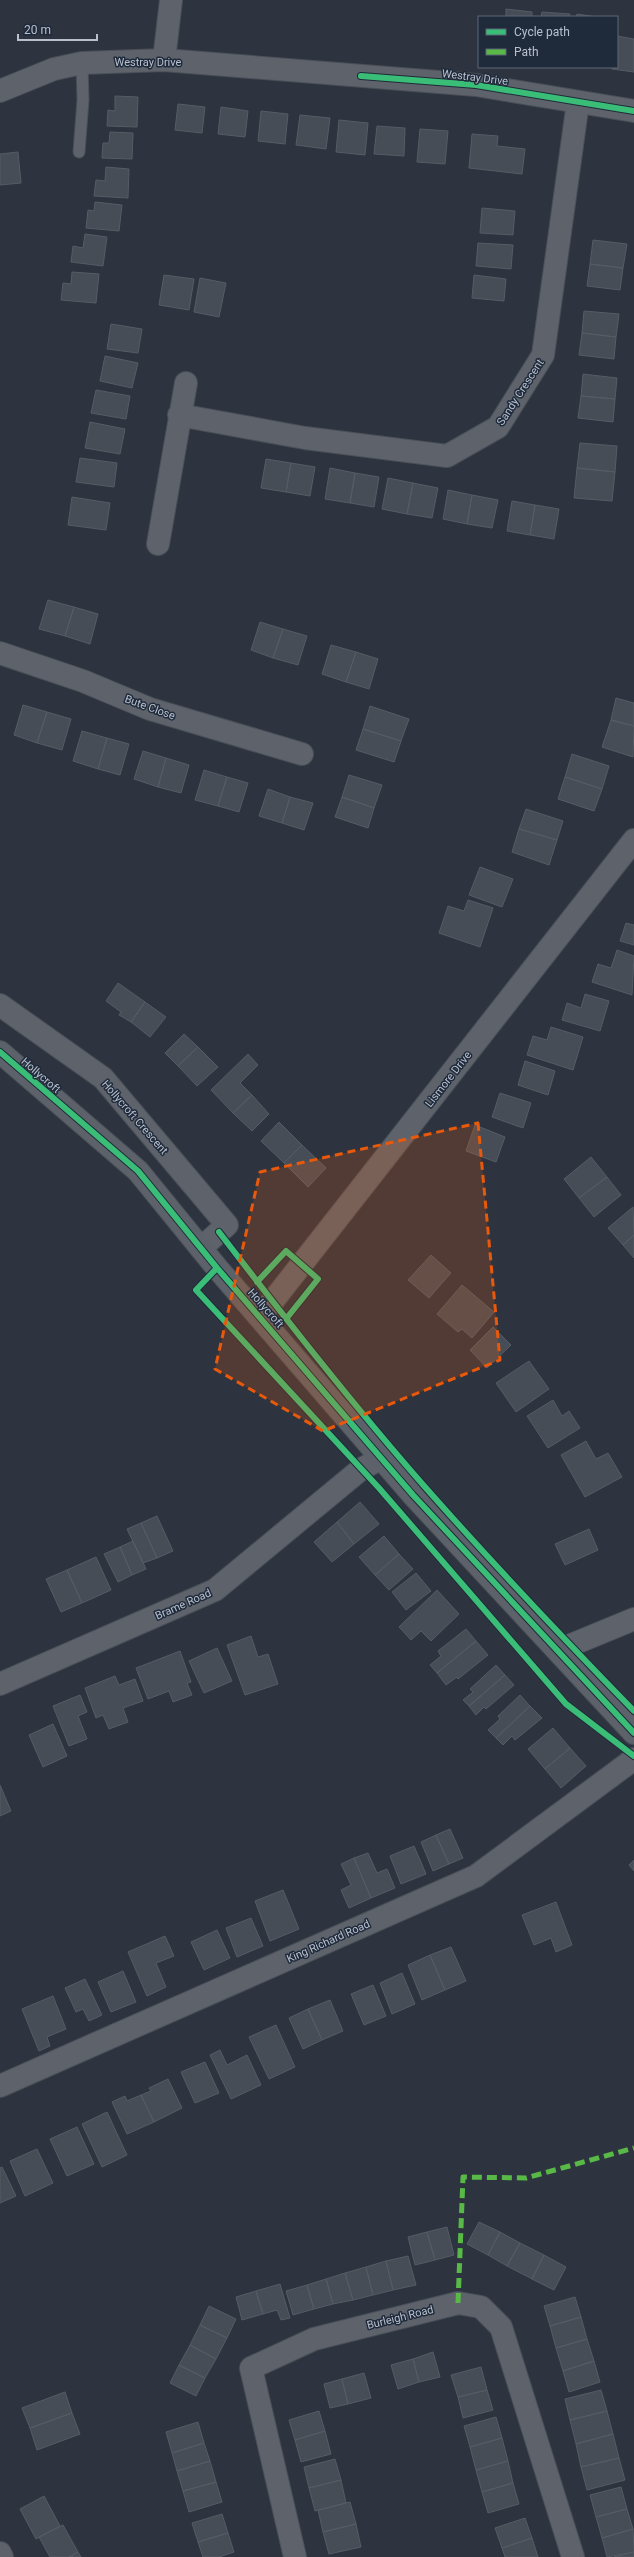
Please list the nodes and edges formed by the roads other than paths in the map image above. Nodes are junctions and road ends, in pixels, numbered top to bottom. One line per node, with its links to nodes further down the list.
1 (170, 0): 2 (street)
2 (164, 60): 3 (street, Westray Drive); 5 (street, Westray Drive)
3 (82, 63): 4 (street, Westray Drive); 7 (lane)
4 (0, 91)
5 (578, 102): 6 (street, Westray Drive); 9 (street, Sandy Crescent)
6 (634, 111)
7 (79, 152)
8 (186, 383): 9 (street)
9 (179, 415): 10 (street)
10 (158, 544)
11 (0, 653): 12 (street, Bute Close)
12 (302, 754)
13 (634, 840): 17 (street, Lismore Drive)
14 (0, 1005): 16 (street, Hollycroft Crescent)
15 (0, 1052): 16 (street, Hollycroft)
16 (200, 1248): 17 (street, Hollycroft)
17 (260, 1315): 18 (street, Hollycroft)
18 (381, 1458): 20 (street, Hollycroft); 21 (street, Brame Road)
19 (634, 1619): 20 (street)
20 (562, 1655): 22 (street, Hollycroft)
21 (0, 1684)
22 (634, 1733)
23 (634, 1759): 24 (street, King Richard Road)
24 (0, 2086)
25 (0, 2553): 26 (street)
26 (2, 2557)
27 (295, 2557): 28 (street, Burleigh Road)
28 (573, 2557)

